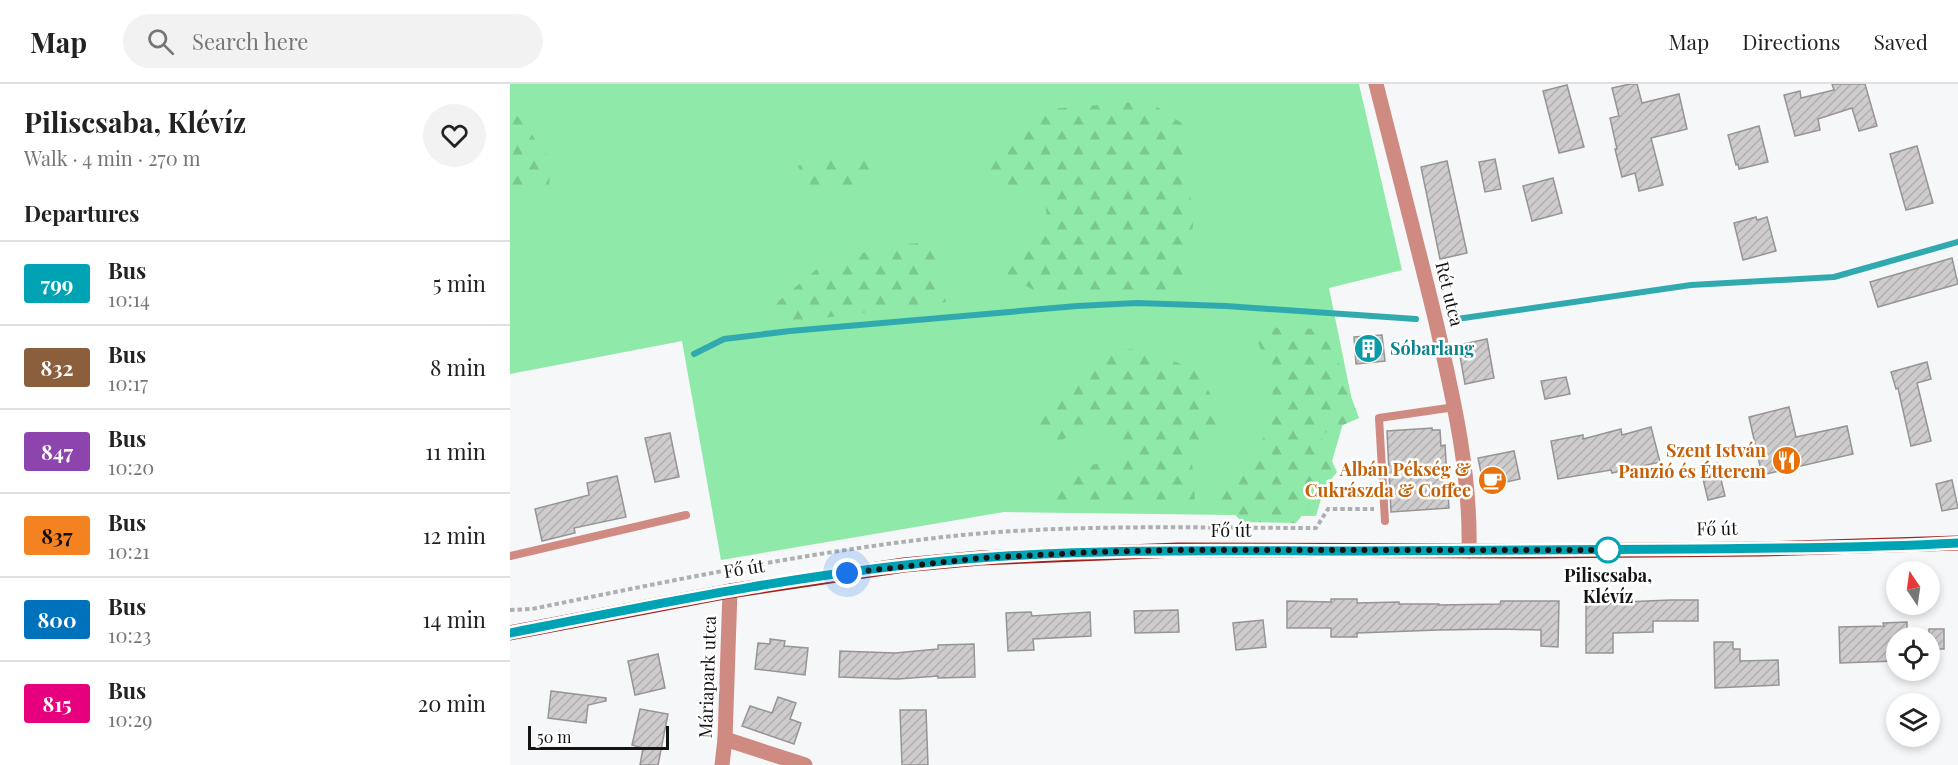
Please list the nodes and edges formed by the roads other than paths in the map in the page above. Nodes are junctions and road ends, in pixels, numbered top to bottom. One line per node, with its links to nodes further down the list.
1 (1376, 84): 2 (street, Rét utca)
2 (1455, 407): 4 (lane); 6 (street, Rét utca)
3 (686, 515): 7 (lane)
4 (1385, 521)
5 (1958, 543): 6 (main road, Fő út)
6 (1469, 551): 8 (main road, Fő út)
7 (510, 556)
8 (730, 591): 9 (main road, Fő út); 10 (street, Máriapark utca)
9 (510, 633)
10 (725, 740): 11 (street, Máriapark utca); 12 (street)
11 (722, 765)
12 (805, 765)

